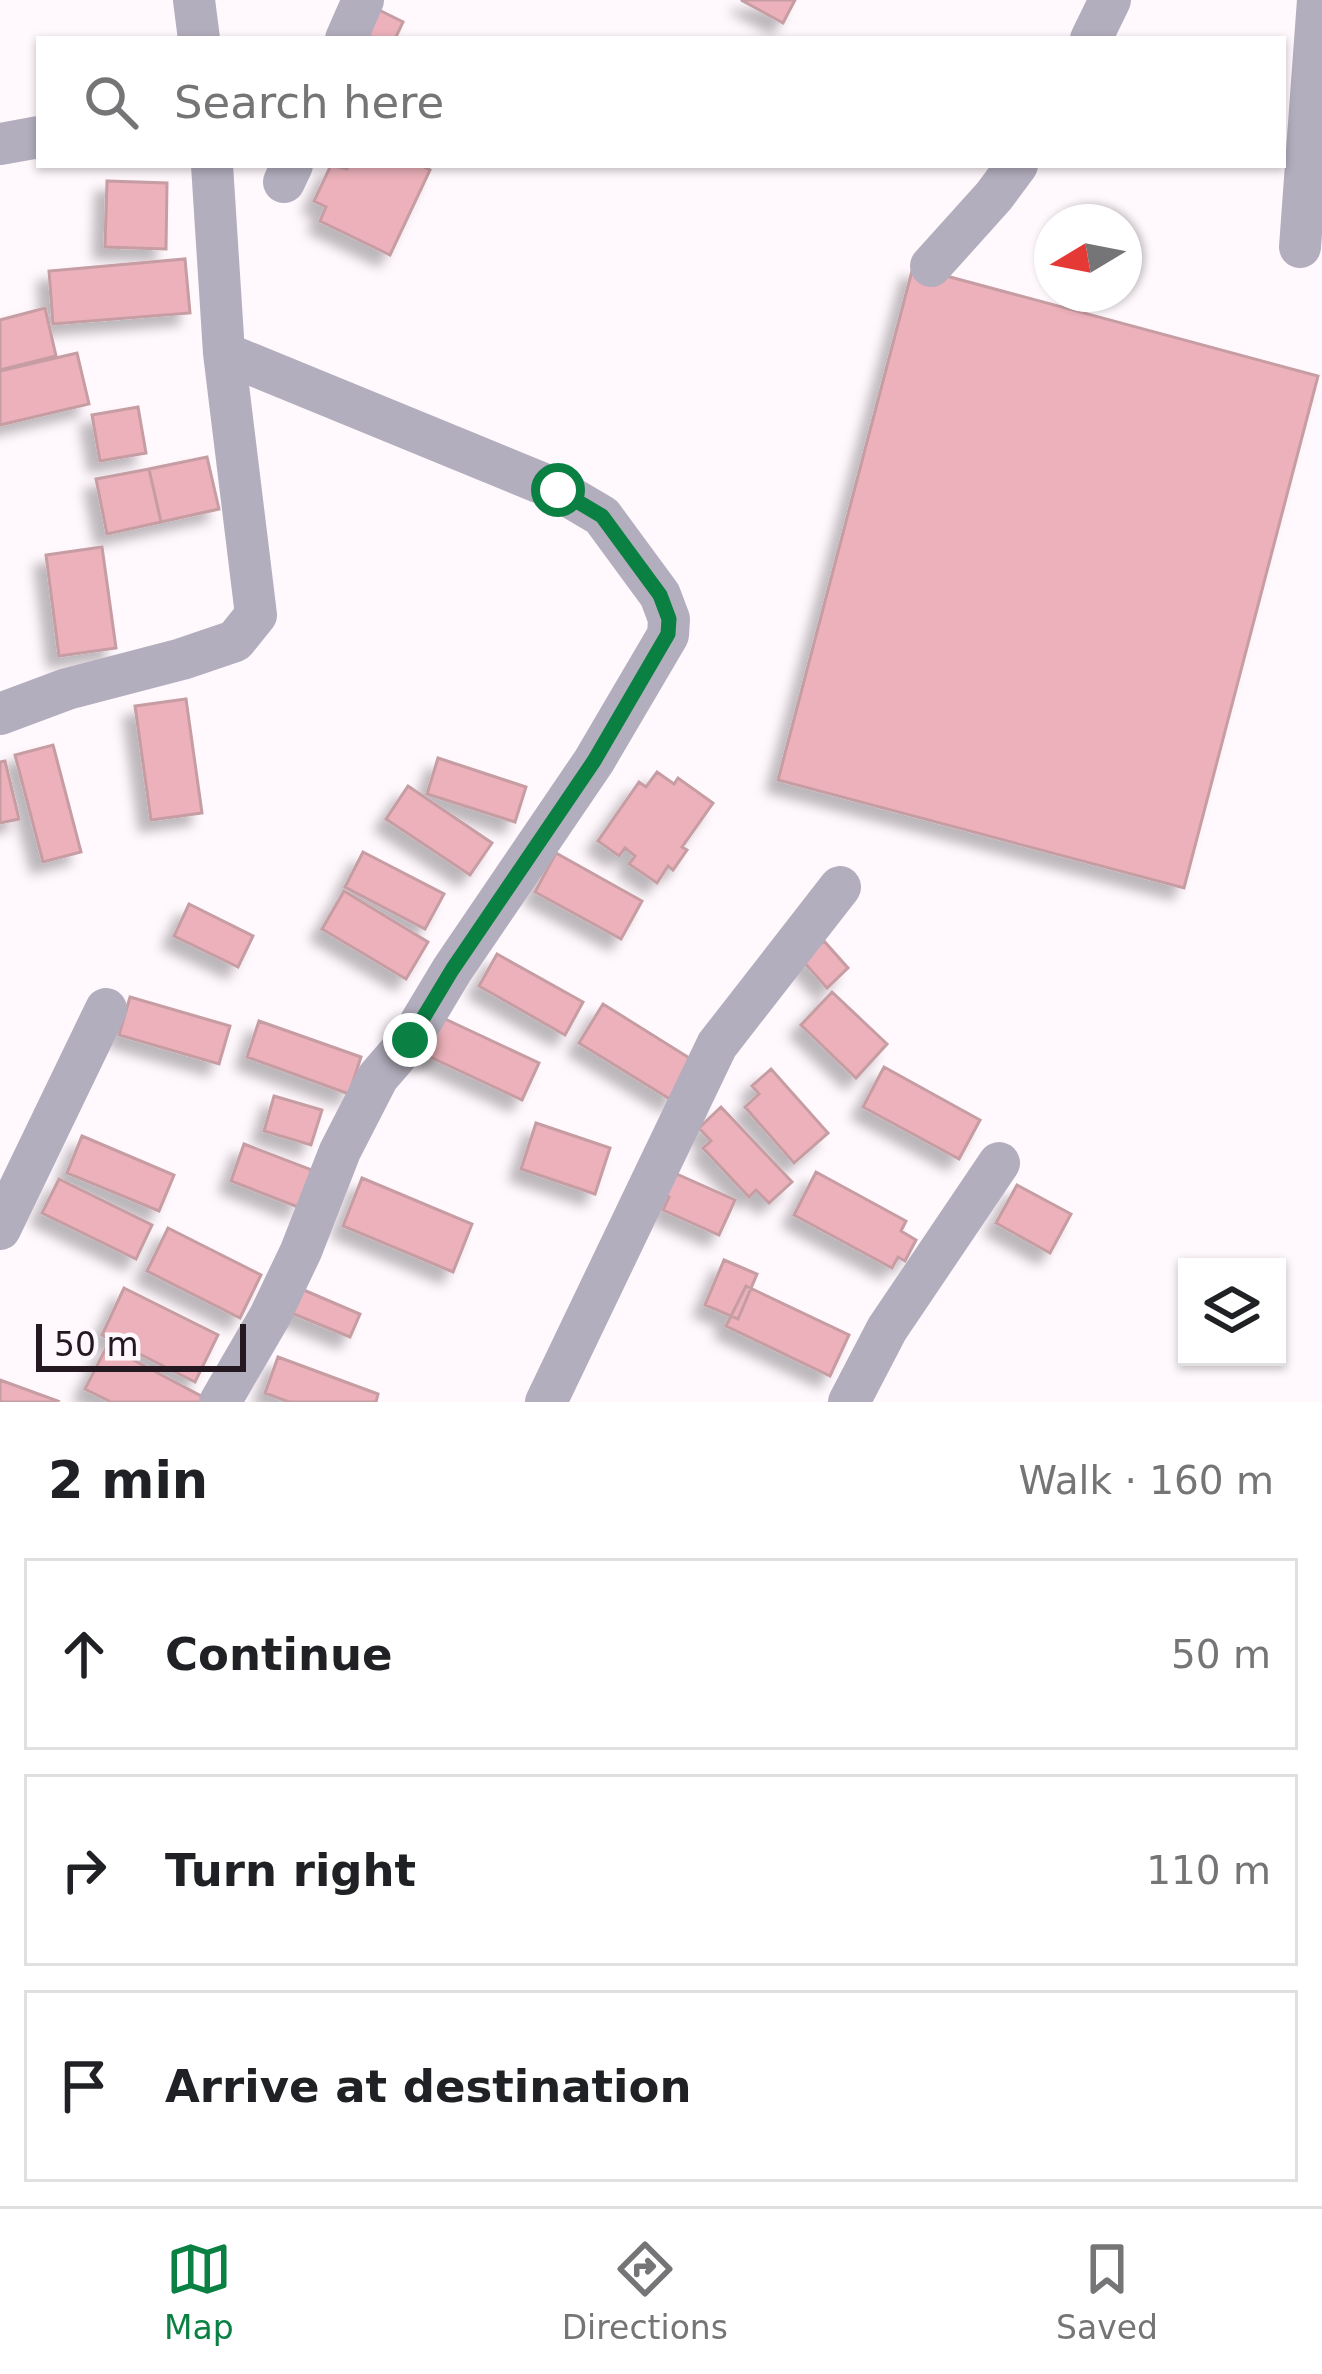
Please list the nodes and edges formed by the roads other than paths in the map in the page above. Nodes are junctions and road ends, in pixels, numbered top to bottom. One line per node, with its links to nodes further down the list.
1 (194, 0): 5 (street)
2 (363, 0): 6 (street)
3 (1110, 0): 7 (street)
4 (1318, 0): 12 (street)
5 (199, 36)
6 (347, 36)
7 (1092, 36)
8 (36, 138): 9 (street)
9 (0, 144)
10 (212, 168): 14 (street)
11 (1014, 168): 13 (street)
12 (1300, 247)
13 (931, 266)
14 (224, 353): 15 (street); 20 (street)
15 (0, 714)
16 (841, 887): 21 (street)
17 (106, 1009): 19 (street)
18 (999, 1162): 22 (street)
19 (0, 1229)
20 (220, 1402)
21 (546, 1402)
22 (849, 1402)

